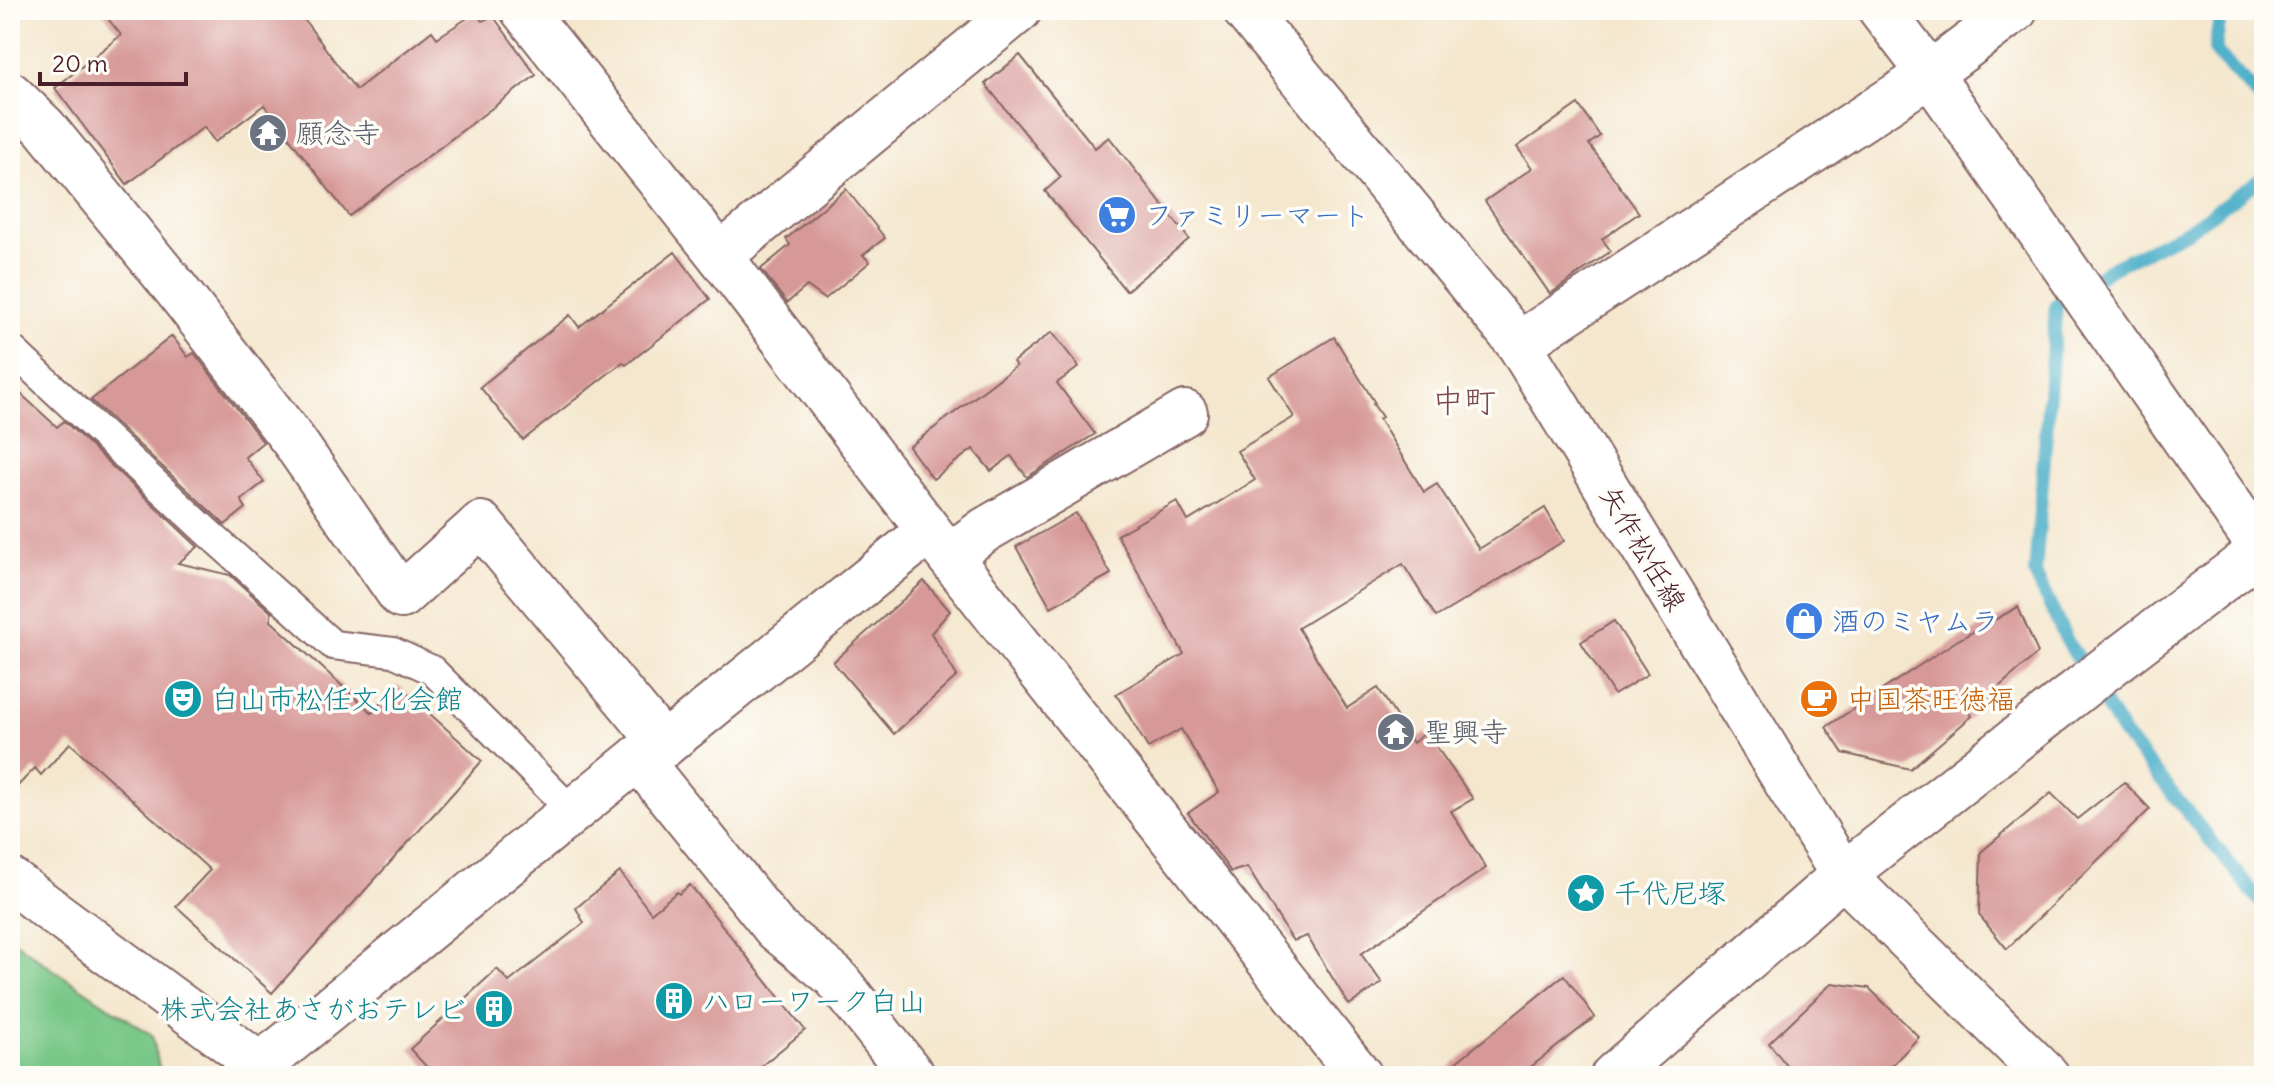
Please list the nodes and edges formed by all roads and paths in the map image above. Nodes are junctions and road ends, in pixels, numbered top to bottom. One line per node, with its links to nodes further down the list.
1 (523, 10): 8 (street)
2 (1019, 10): 8 (street)
3 (1245, 10): 9 (street, 矢作松任線)
4 (1881, 10): 6 (street)
5 (2015, 10): 6 (street)
6 (1930, 74): 9 (street); 13 (street)
7 (10, 94): 14 (street)
8 (720, 256): 12 (street)
9 (1519, 344): 16 (street, 矢作松任線)
10 (10, 348): 15 (lane)
11 (1185, 413): 12 (street)
12 (939, 544): 14 (street); 20 (street)
13 (2263, 550): 16 (street)
14 (651, 752): 15 (street); 19 (street)
15 (572, 811): 18 (street)
16 (1843, 875): 21 (street); 22 (street, 矢作松任線)
17 (10, 880): 18 (street)
18 (257, 1072)
19 (913, 1076)
20 (1360, 1076)
21 (1613, 1076)
22 (2047, 1076)

